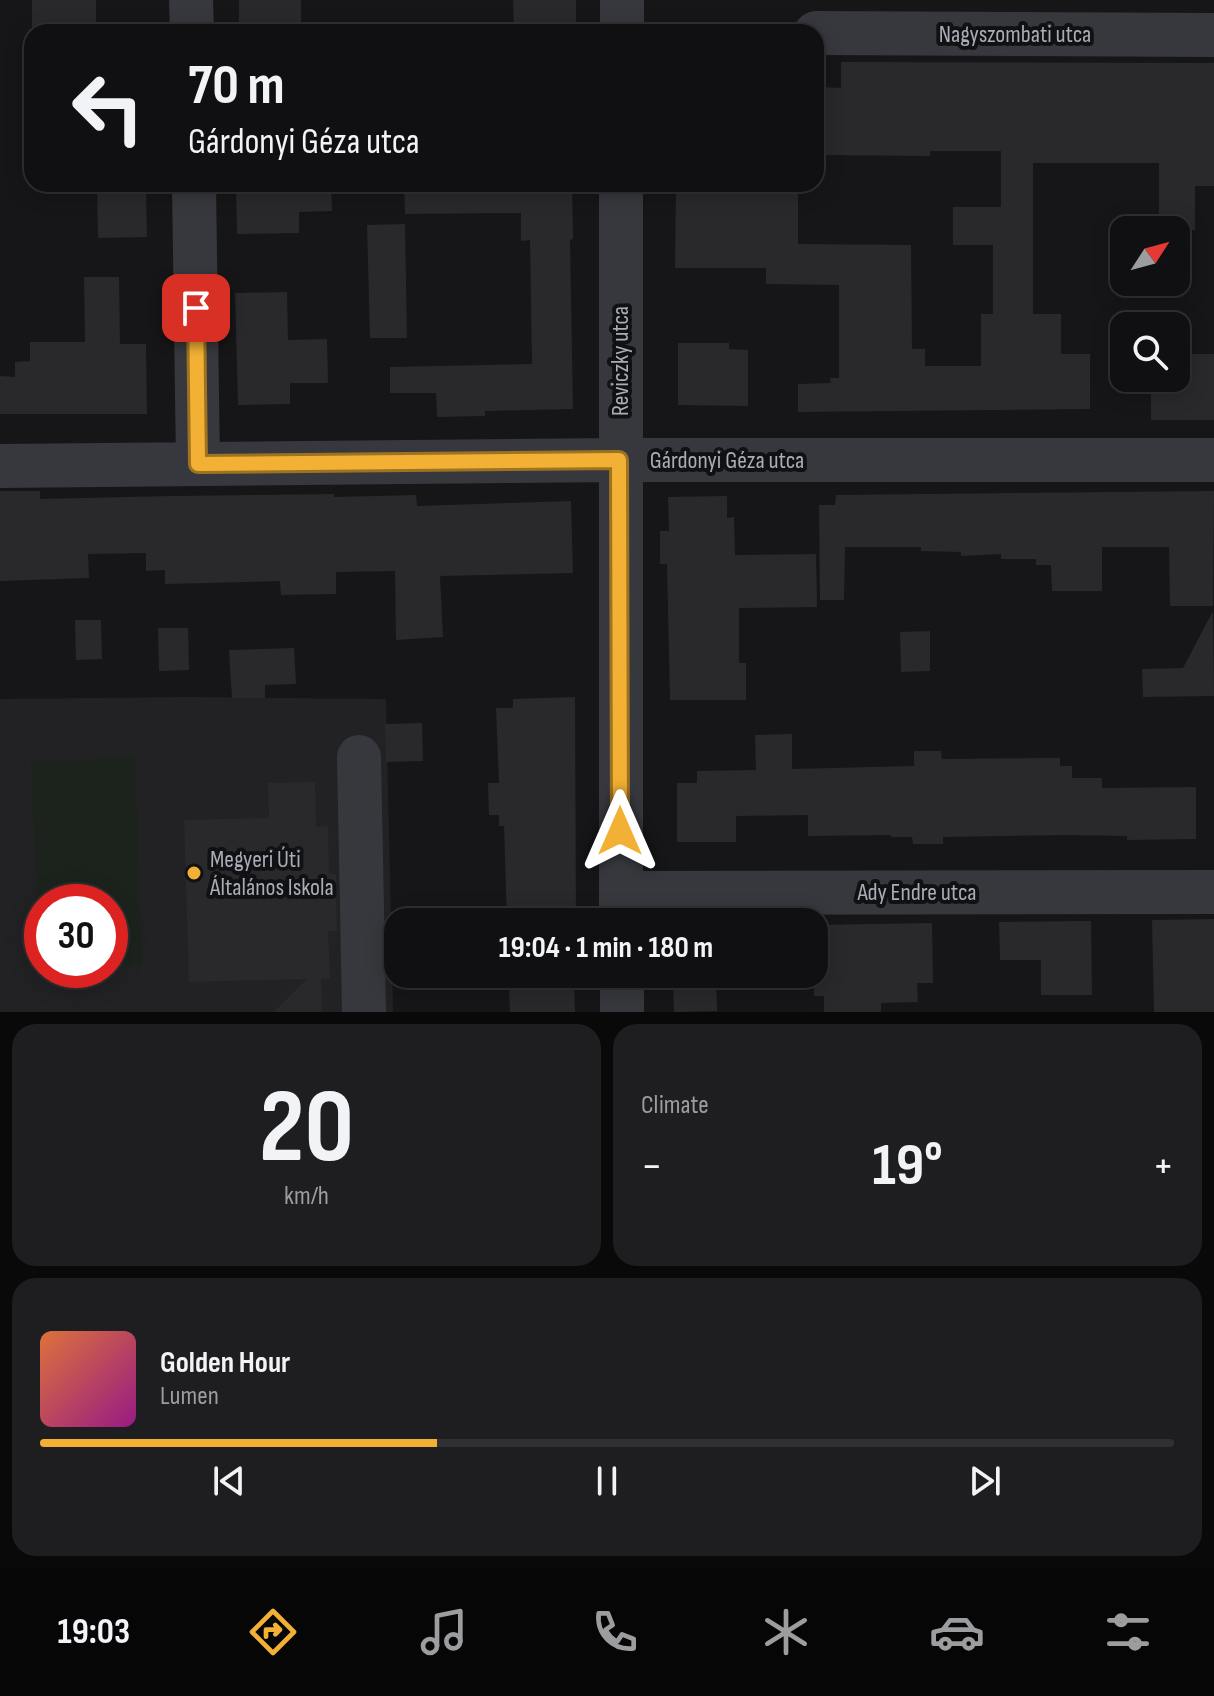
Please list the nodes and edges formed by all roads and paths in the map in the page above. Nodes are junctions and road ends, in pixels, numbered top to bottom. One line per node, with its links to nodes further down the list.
1 (191, 0): 3 (street)
2 (622, 0): 4 (street)
3 (192, 24)
4 (622, 24)
5 (824, 33): 6 (street, Nagyszombati utca)
6 (1214, 35)
7 (194, 192): 11 (street)
8 (621, 192): 9 (street, Reviczky utca)
9 (619, 460): 10 (street, Gárdonyi Géza utca); 11 (street, Gárdonyi Géza utca); 15 (street, Reviczky utca)
10 (1214, 460)
11 (198, 464): 12 (street, Gárdonyi Géza utca)
12 (0, 466)
13 (359, 757): 17 (street)
14 (1214, 892): 15 (street, Ady Endre utca)
15 (621, 907)
16 (622, 988): 18 (street)
17 (364, 1012)
18 (622, 1012)

